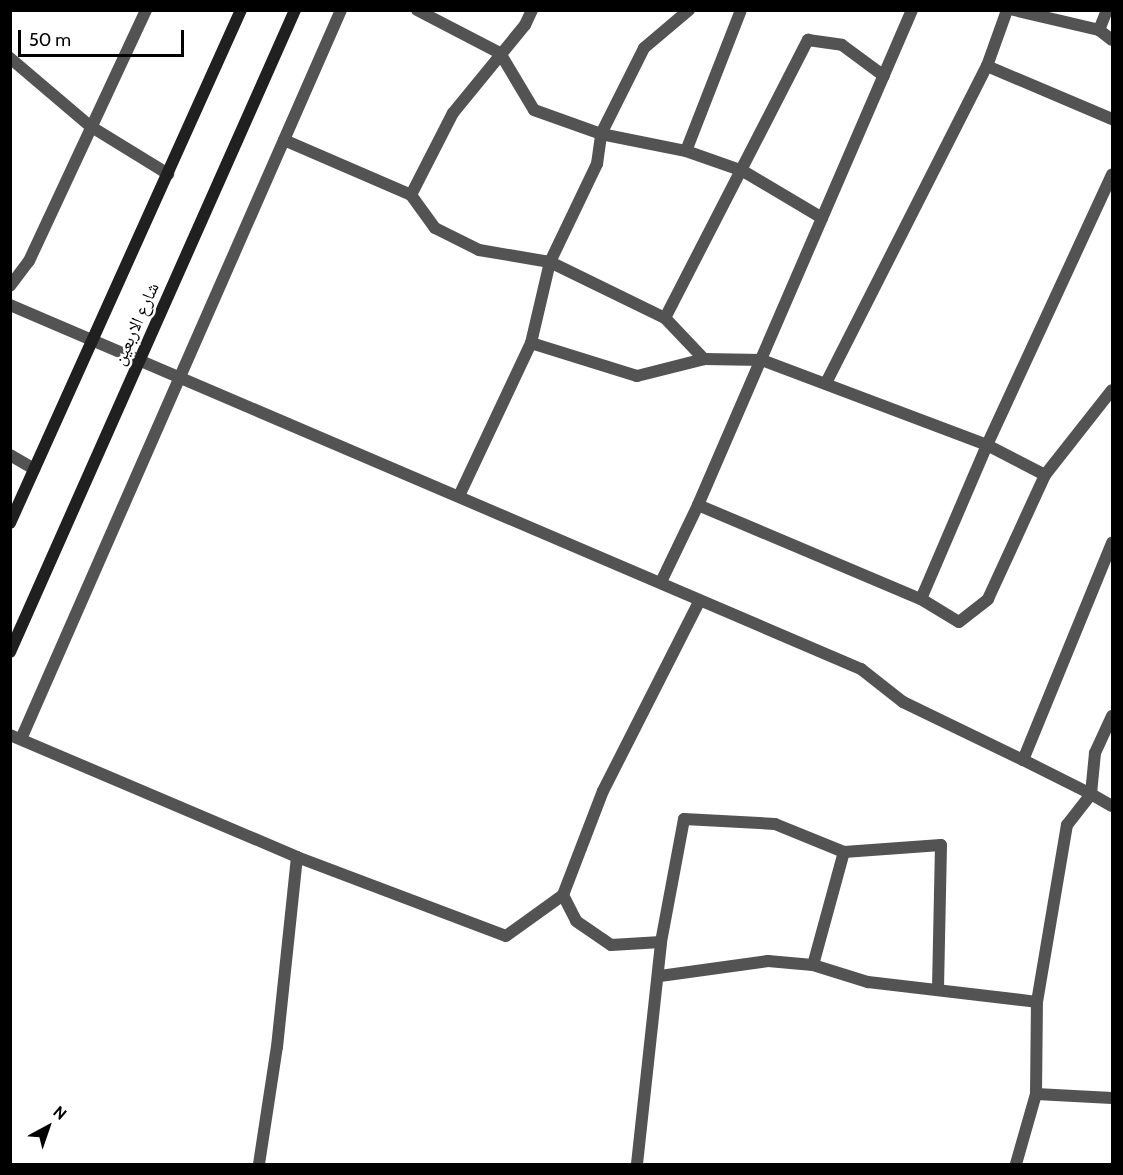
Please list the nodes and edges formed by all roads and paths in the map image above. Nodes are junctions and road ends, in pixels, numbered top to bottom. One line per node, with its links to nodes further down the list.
1 (146, 10): 20 (street)
2 (241, 10): 25 (street, شارع الاربعين)
3 (295, 10): 37 (street, شارع الاربعين)
4 (341, 10): 22 (street)
5 (417, 10): 15 (street)
6 (532, 10): 15 (street)
7 (689, 10): 21 (street)
8 (741, 10): 23 (street)
9 (912, 10): 18 (street)
10 (1007, 10): 17 (street)
11 (1014, 10): 13 (street)
12 (1107, 10): 13 (street)
13 (1099, 30): 14 (street)
14 (1113, 40)
15 (500, 53): 21 (street); 27 (street)
16 (10, 58): 20 (street)
17 (987, 66): 19 (street); 39 (street)
18 (884, 76): 24 (street); 28 (street)
19 (1113, 119)
20 (90, 126): 25 (street); 30 (street)
21 (601, 134): 23 (street); 29 (street)
22 (284, 140): 27 (street); 38 (street)
23 (686, 151): 24 (street)
24 (743, 171): 28 (street); 32 (street)
25 (168, 174): 33 (street, شارع الاربعين)
26 (1113, 174): 41 (street)
27 (411, 195): 29 (street)
28 (822, 218): 36 (street)
29 (550, 262): 32 (street); 34 (street)
30 (10, 286)
31 (10, 305): 33 (street)
32 (665, 318): 35 (street)
33 (91, 342): 37 (street); 43 (street, شارع الاربعين)
34 (531, 343): 35 (street); 45 (street)
35 (704, 359): 36 (street)
36 (762, 360): 39 (street); 46 (street)
37 (139, 363): 38 (street); 52 (street, شارع الاربعين)
38 (178, 380): 45 (street); 54 (street)
39 (826, 383): 41 (street)
40 (1113, 390): 44 (street)
41 (987, 445): 44 (street); 50 (street)
42 (10, 455): 43 (street)
43 (34, 469): 47 (street, شارع الاربعين)
44 (1046, 475): 50 (street)
45 (459, 496): 49 (street)
46 (698, 505): 49 (street); 50 (street)
47 (10, 523)
48 (1113, 543): 55 (street)
49 (661, 582): 51 (street)
50 (921, 599)
51 (699, 602): 55 (street); 60 (street)
52 (10, 652)
53 (1113, 716): 56 (street)
54 (16, 737): 59 (street)
55 (1023, 760): 56 (street)
56 (1091, 794): 57 (street); 65 (street)
57 (1113, 806)
58 (844, 852): 61 (street); 62 (street); 64 (street)
59 (297, 857): 60 (street); 68 (street)
60 (562, 895): 61 (street)
61 (661, 942): 63 (street)
62 (813, 965): 63 (street); 64 (street)
63 (660, 976): 69 (street)
64 (938, 988): 65 (street)
65 (1037, 1002): 66 (street)
66 (1036, 1094): 67 (street); 70 (street)
67 (1113, 1098)
68 (259, 1164)
69 (637, 1164)
70 (1016, 1164)

